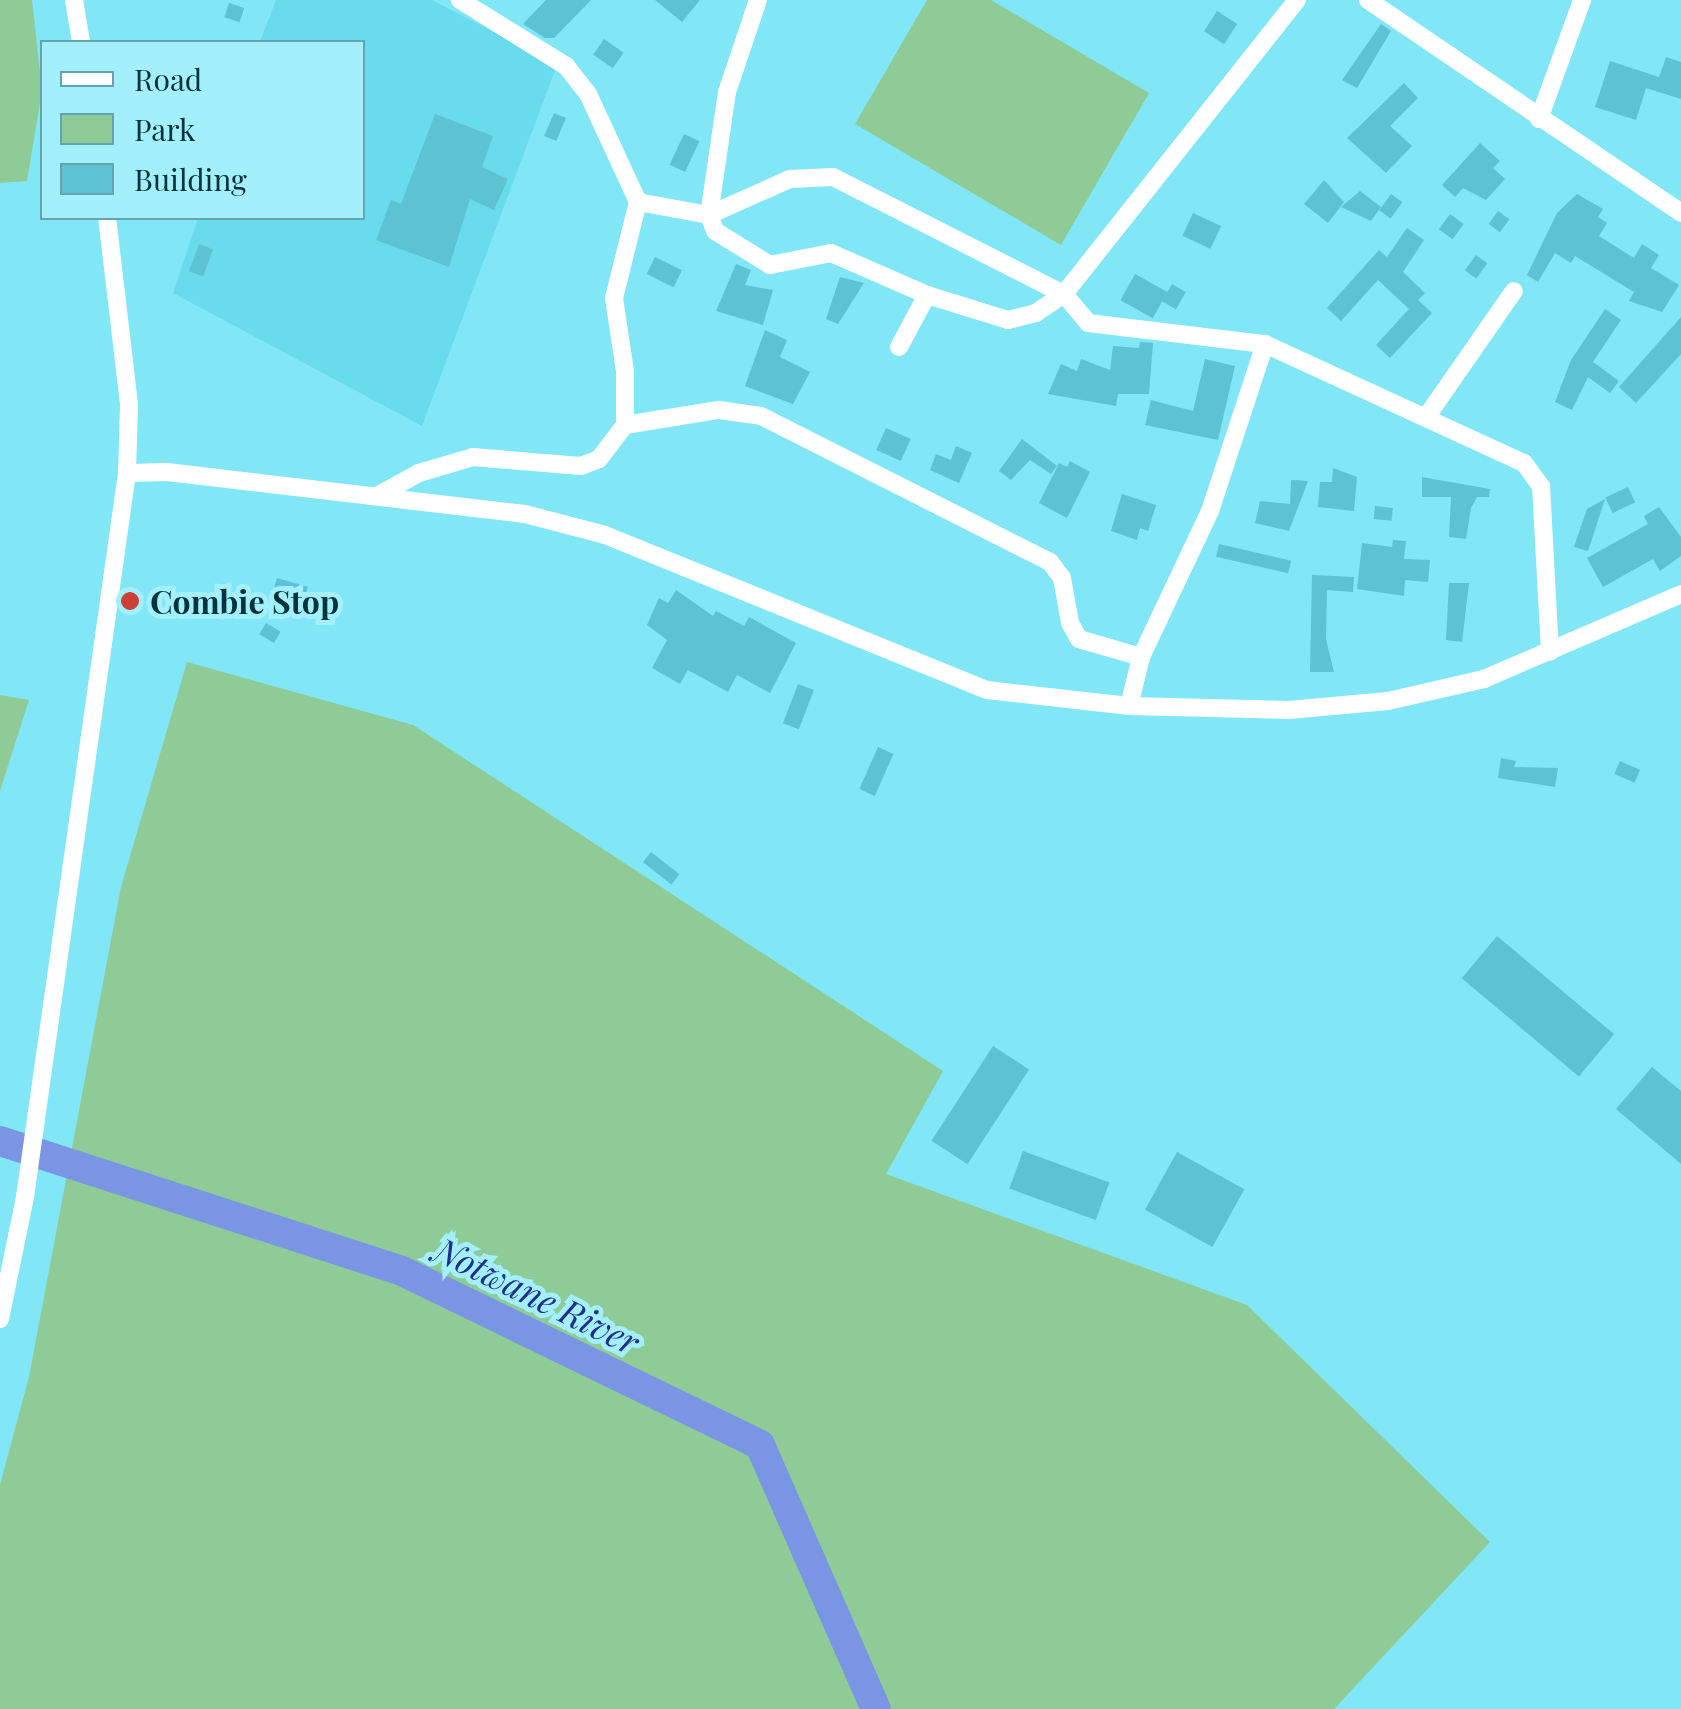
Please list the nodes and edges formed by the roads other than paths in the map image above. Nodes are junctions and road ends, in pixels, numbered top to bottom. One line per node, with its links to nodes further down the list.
1 (74, 0): 7 (street)
2 (460, 0): 9 (street)
3 (758, 0): 11 (street)
4 (1297, 0): 14 (street)
5 (1368, 0): 8 (street)
6 (1582, 0): 8 (street)
7 (81, 40)
8 (1539, 118): 10 (street)
9 (638, 202): 11 (street); 19 (street)
10 (1681, 213)
11 (710, 216): 14 (street); 15 (street)
12 (106, 220): 20 (street)
13 (1514, 291): 18 (street)
14 (1064, 294): 15 (street); 16 (street)
15 (927, 295): 17 (street)
16 (1265, 344): 18 (street); 24 (street)
17 (899, 348)
18 (1427, 416): 23 (street)
19 (625, 425): 21 (street); 24 (street)
20 (127, 474): 21 (street); 26 (street)
21 (376, 496): 25 (street)
22 (1681, 594): 23 (street)
23 (1550, 652): 25 (street)
24 (1141, 657): 25 (street)
25 (1129, 706)
26 (0, 1319)

